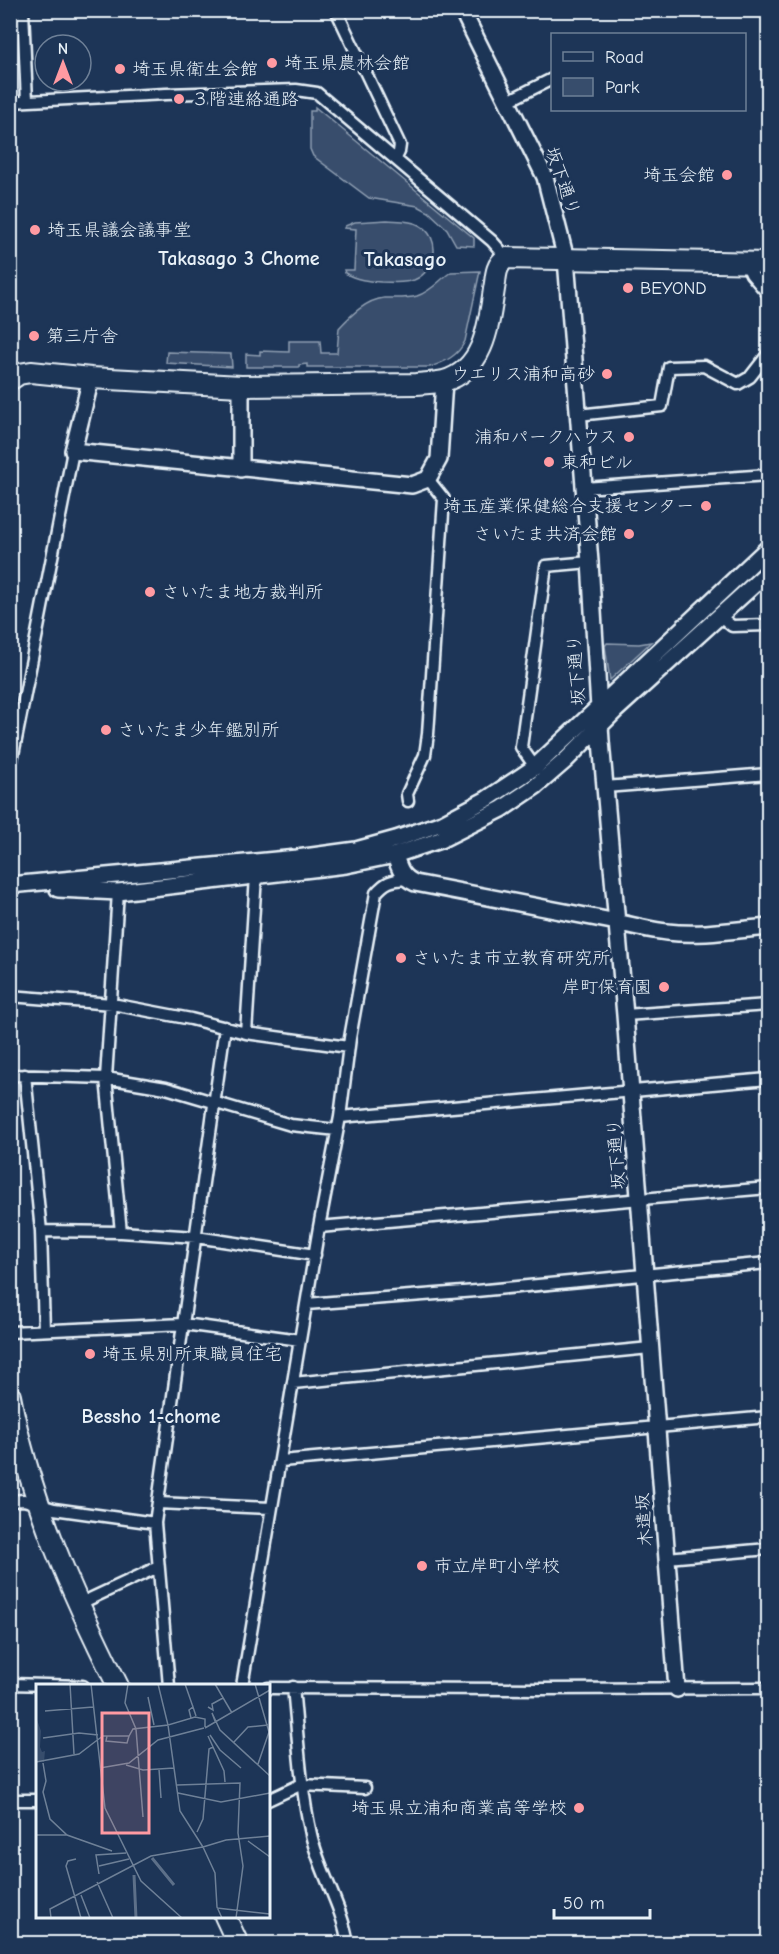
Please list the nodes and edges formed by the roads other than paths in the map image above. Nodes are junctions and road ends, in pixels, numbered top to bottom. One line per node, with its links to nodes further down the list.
1 (23, 10): 5 (street)
2 (336, 10): 8 (street)
3 (462, 10): 6 (street, 坂下通り)
4 (551, 79): 6 (street)
5 (27, 101): 7 (street); 8 (street)
6 (507, 101): 10 (street, 坂下通り)
7 (10, 102)
8 (396, 158): 9 (street)
9 (507, 258): 10 (highway); 17 (highway)
10 (566, 260): 11 (highway); 19 (street, 坂下通り)
11 (746, 263): 12 (highway); 13 (street)
12 (768, 263)
13 (768, 294)
14 (768, 354): 19 (street)
15 (13, 375): 16 (highway)
16 (91, 378): 18 (highway); 20 (street)
17 (444, 381): 18 (highway); 23 (street)
18 (241, 386): 21 (street)
19 (578, 415): 24 (street, 坂下通り)
20 (72, 452): 21 (street); 33 (street)
21 (241, 469): 23 (street)
22 (768, 475): 24 (street)
23 (429, 479): 36 (street)
24 (584, 488): 26 (street, 坂下通り)
25 (768, 548): 30 (street)
26 (590, 562): 30 (street, 坂下通り); 32 (street)
27 (768, 572): 28 (street)
28 (720, 616): 29 (street); 31 (street)
29 (768, 625)
30 (599, 708): 31 (street, 坂下通り); 32 (street)
31 (600, 726): 35 (street, 坂下通り); 37 (street)
32 (535, 767): 40 (street)
33 (10, 770)
34 (768, 774): 35 (street)
35 (605, 788): 42 (street, 坂下通り)
36 (408, 801)
37 (395, 855): 38 (street); 39 (street)
38 (256, 876): 41 (street); 49 (street)
39 (406, 879): 42 (street); 50 (street)
40 (10, 886): 41 (street)
41 (118, 892): 45 (street)
42 (616, 922): 43 (street); 47 (street, 坂下通り)
43 (768, 927)
44 (10, 996): 45 (street)
45 (112, 1004): 48 (street); 53 (street)
46 (768, 1005): 47 (street)
47 (625, 1016): 55 (street, 坂下通り)
48 (225, 1027): 49 (street); 56 (street)
49 (246, 1033): 50 (street)
50 (348, 1047): 57 (street)
51 (10, 1075): 52 (street)
52 (25, 1075): 53 (street); 62 (street)
53 (106, 1078): 56 (street); 63 (street)
54 (768, 1079): 55 (street)
55 (631, 1092): 57 (street); 60 (street, 坂下通り)
56 (213, 1104): 58 (street); 64 (street)
57 (340, 1117): 58 (street)
58 (337, 1130): 61 (street)
59 (768, 1188): 60 (street)
60 (639, 1201): 61 (street); 67 (street, 坂下通り)
61 (319, 1227): 65 (street)
62 (41, 1231): 63 (street); 70 (street)
63 (121, 1232): 64 (street)
64 (196, 1237): 65 (street); 69 (street)
65 (315, 1255): 68 (street)
66 (768, 1263): 67 (street)
67 (645, 1273): 68 (street); 73 (street, 坂下通り)
68 (306, 1304): 72 (street)
69 (184, 1324): 70 (street); 72 (street); 80 (street)
70 (44, 1330): 71 (street)
71 (10, 1332)
72 (300, 1340): 74 (street)
73 (650, 1348): 74 (street); 77 (street, 木遣坂)
74 (293, 1383): 78 (street)
75 (10, 1396): 81 (highway)
76 (768, 1417): 77 (street)
77 (657, 1427): 78 (street); 85 (street, 木遣坂)
78 (281, 1461): 82 (street)
79 (10, 1501): 81 (street)
80 (158, 1503): 82 (street); 83 (street)
81 (40, 1505): 83 (street); 87 (highway)
82 (272, 1508): 91 (street)
83 (155, 1523): 86 (street)
84 (768, 1549): 85 (street)
85 (667, 1558): 96 (street, 木遣坂)
86 (158, 1567): 87 (street); 90 (street)
87 (79, 1604): 89 (highway)
88 (10, 1684): 92 (street)
89 (116, 1684)
90 (169, 1684)
91 (242, 1684)
92 (36, 1685)
93 (293, 1687): 94 (street); 96 (street); 97 (street)
94 (270, 1688)
95 (768, 1688): 96 (street)
96 (677, 1689)
97 (302, 1784): 98 (street); 99 (street); 104 (street)
98 (365, 1788)
99 (270, 1799)
100 (10, 1800): 101 (street)
101 (36, 1800)
102 (225, 1918): 103 (highway)
103 (238, 1944)
104 (348, 1944)

